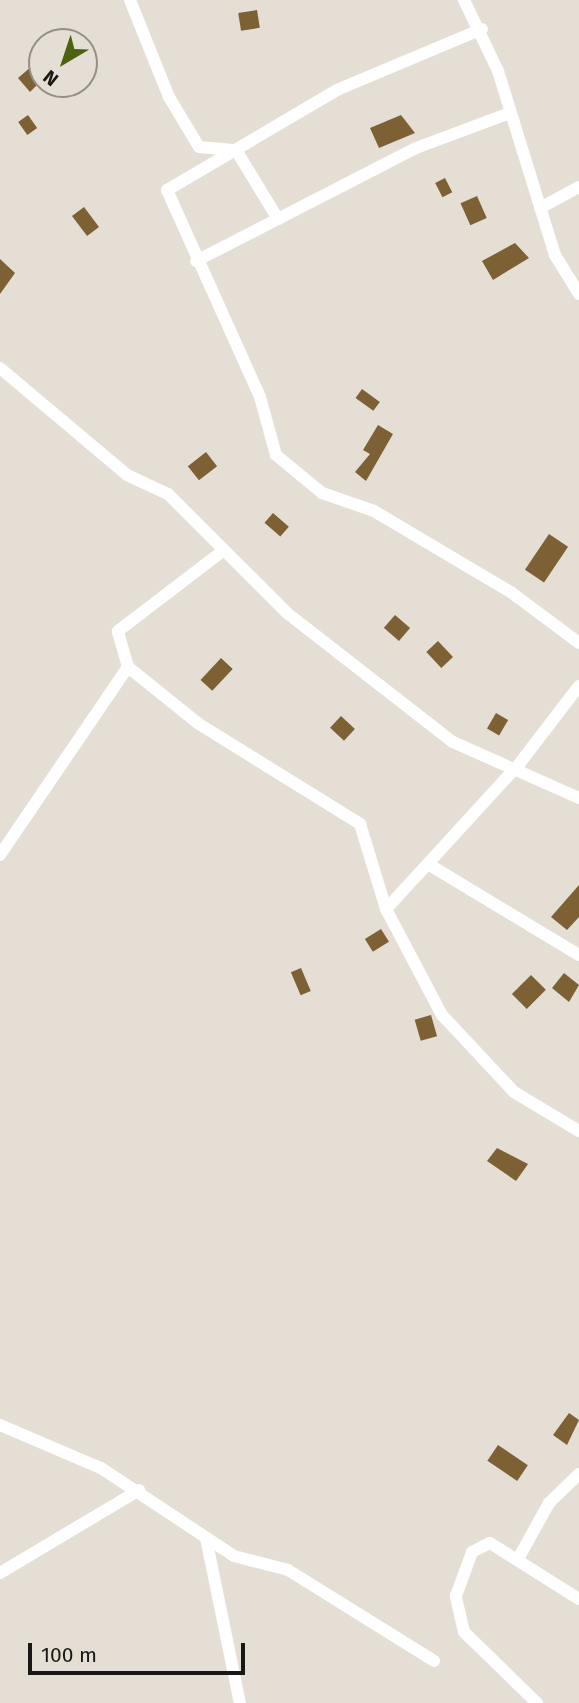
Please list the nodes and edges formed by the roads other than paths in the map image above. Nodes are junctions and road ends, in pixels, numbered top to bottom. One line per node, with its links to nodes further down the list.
1 (130, 0): 5 (street)
2 (464, 0): 3 (street)
3 (482, 29): 4 (street); 5 (street)
4 (507, 114): 7 (street); 8 (street)
5 (236, 150): 8 (street); 9 (street)
6 (579, 187): 7 (street)
7 (540, 208): 10 (street)
8 (278, 219): 9 (street)
9 (196, 261): 13 (street)
10 (579, 295)
11 (0, 368): 12 (street)
12 (224, 550): 14 (street); 16 (street)
13 (579, 643)
14 (128, 667): 18 (street); 20 (street)
15 (579, 686): 16 (street)
16 (512, 772): 17 (street); 19 (street)
17 (579, 798)
18 (0, 855)
19 (428, 864): 20 (street); 21 (street)
20 (386, 909): 22 (street)
21 (579, 955)
22 (579, 1131)
23 (0, 1425): 25 (street)
24 (579, 1474): 27 (street)
25 (139, 1490): 26 (street); 28 (street)
26 (206, 1538): 30 (street); 31 (street)
27 (518, 1559): 29 (street); 32 (street)
28 (0, 1573)
29 (579, 1599)
30 (435, 1661)
31 (240, 1703)
32 (537, 1703)

